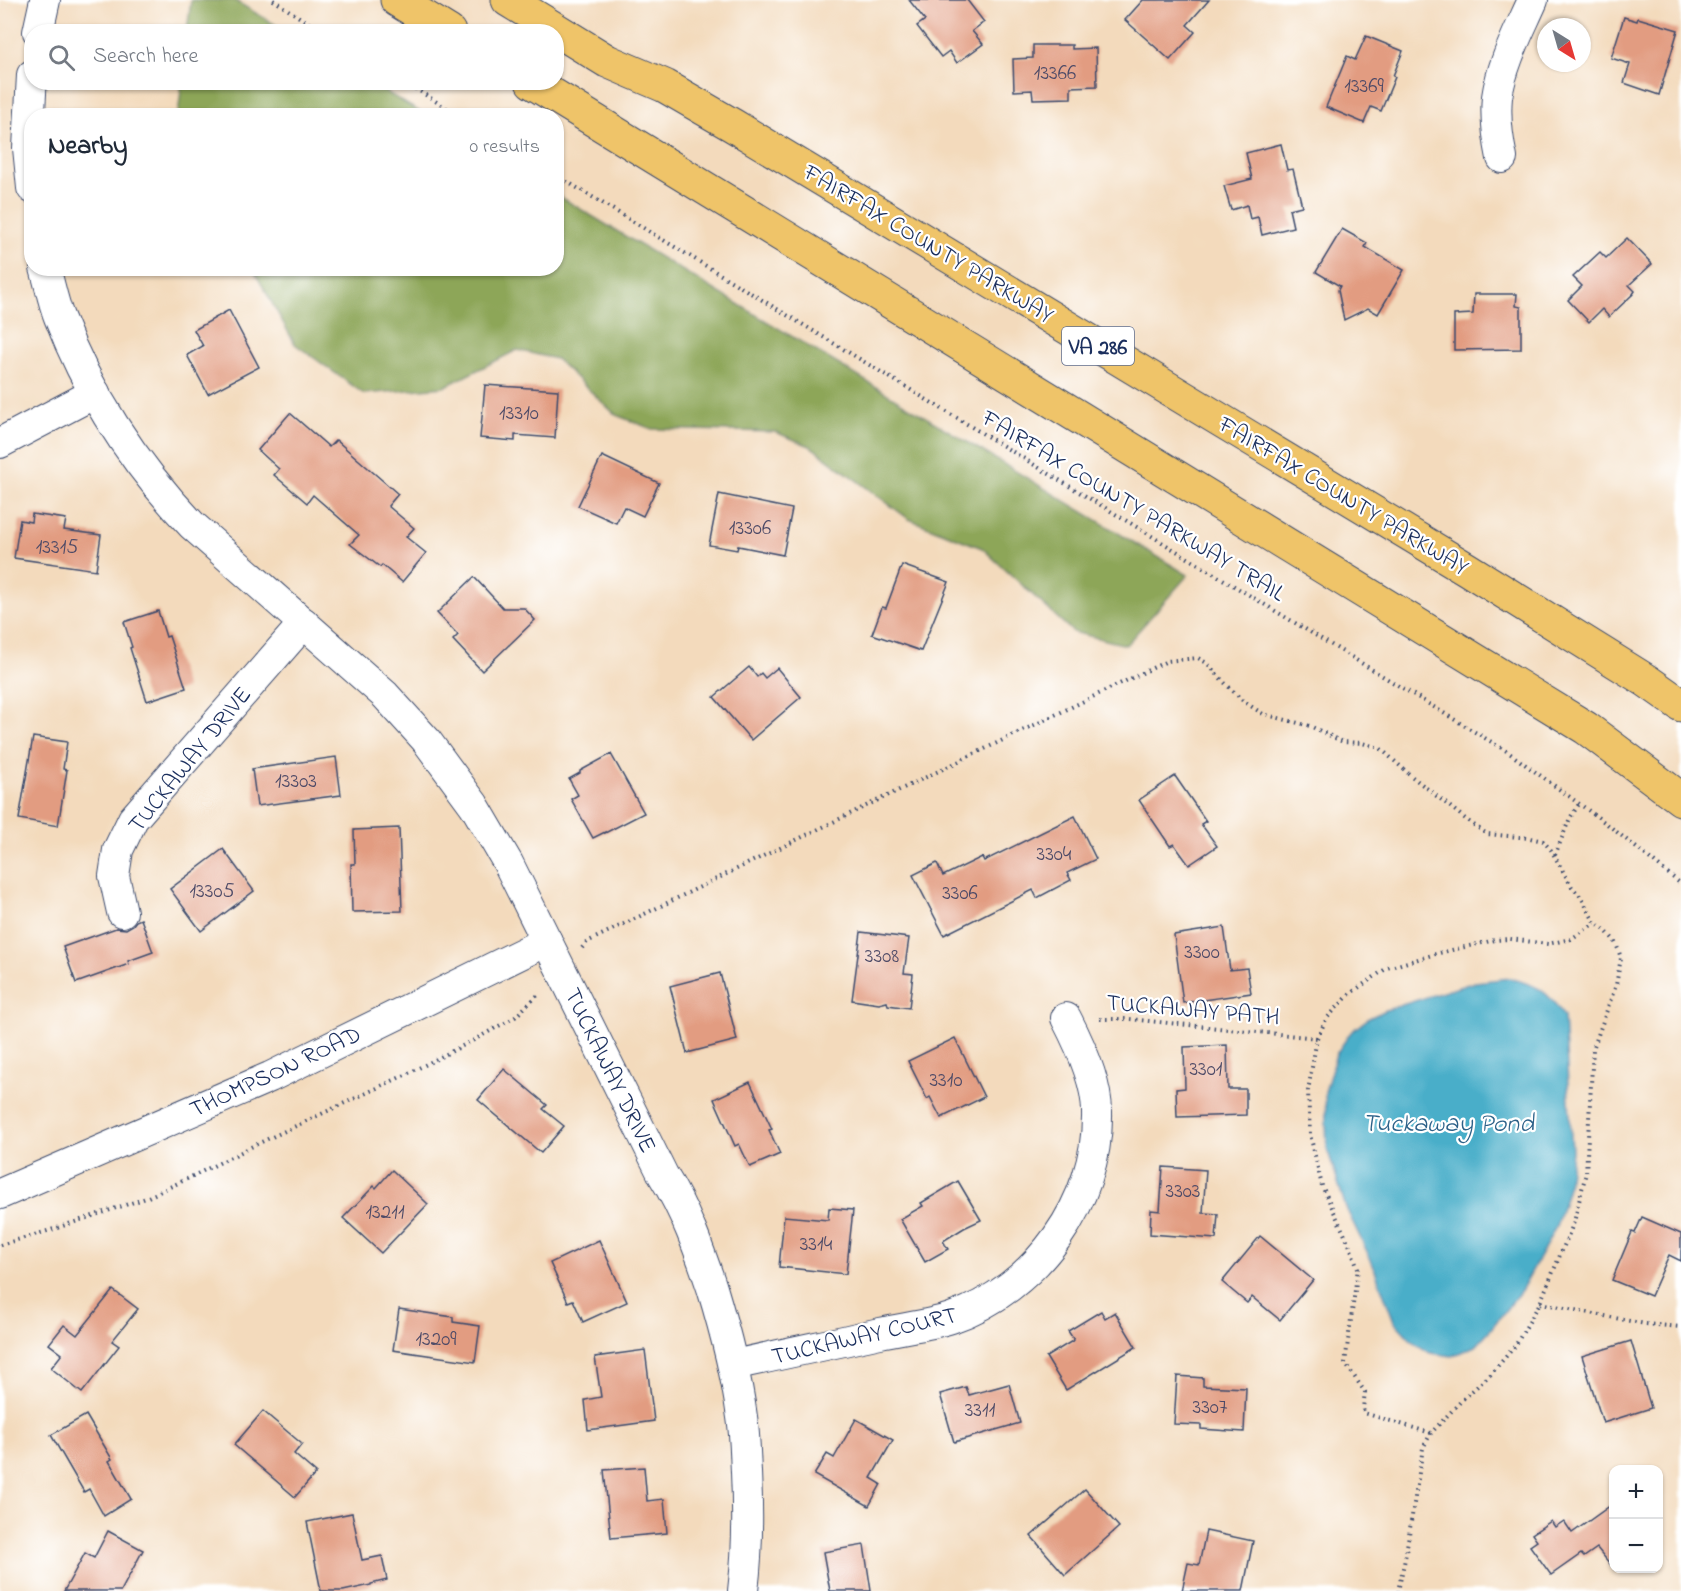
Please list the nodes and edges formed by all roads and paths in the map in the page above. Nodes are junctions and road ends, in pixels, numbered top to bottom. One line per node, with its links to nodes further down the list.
1 (45, 0): 6 (street)
2 (273, 0): 7 (path)
3 (397, 0): 8 (highway)
4 (507, 0): 9 (highway, FAIRFAX COUNTY PARKWAY / VA 286)
5 (1533, 0): 16 (street)
6 (40, 24)
7 (310, 24)
8 (436, 24)
9 (546, 24)
10 (564, 35): 23 (highway, FAIRFAX COUNTY PARKWAY / VA 286)
11 (31, 90): 14 (street)
12 (418, 90): 15 (path)
13 (545, 90): 24 (highway, VA 286)
14 (30, 108)
15 (446, 108)
16 (1502, 158)
17 (564, 180): 25 (path, FAIRFAX COUNTY PARKWAY TRAIL)
18 (47, 276): 19 (street, TUCKAWAY DRIVE)
19 (94, 393): 20 (street); 21 (street, TUCKAWAY DRIVE)
20 (0, 443)
21 (304, 623): 28 (street, TUCKAWAY DRIVE); 30 (street, TUCKAWAY DRIVE)
22 (1167, 661): 26 (path)
23 (1681, 705)
24 (1681, 799)
25 (1579, 804): 26 (path); 27 (path, FAIRFAX COUNTY PARKWAY TRAIL)
26 (1555, 856): 29 (path)
27 (1681, 884)
28 (122, 912)
29 (1595, 923): 32 (path); 34 (path)
30 (547, 941): 33 (street, THOMPSON ROAD); 36 (street, TUCKAWAY DRIVE)
31 (1066, 1018): 32 (path, TUCKAWAY PATH); 36 (street, TUCKAWAY COURT)
32 (1317, 1038): 37 (path)
33 (0, 1194)
34 (1540, 1303): 35 (path); 37 (path)
35 (1681, 1327)
36 (734, 1365): 38 (street, TUCKAWAY DRIVE)
37 (1431, 1433): 39 (path)
38 (743, 1591)
39 (1398, 1591)

